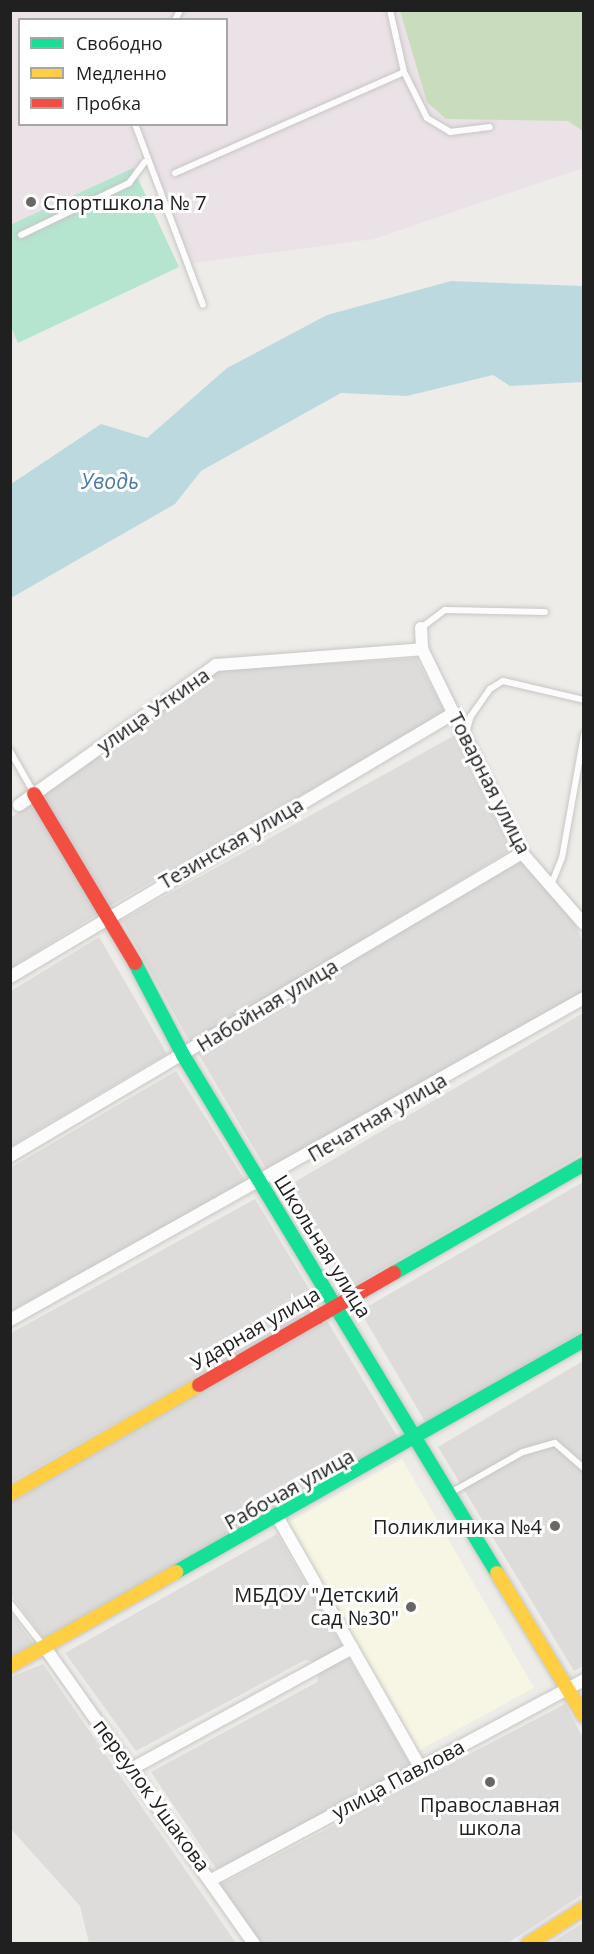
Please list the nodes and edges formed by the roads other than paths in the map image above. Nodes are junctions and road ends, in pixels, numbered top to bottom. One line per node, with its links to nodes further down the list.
1 (390, 10): 2 (lane)
2 (404, 72): 4 (lane); 6 (lane)
3 (136, 126): 5 (lane)
4 (490, 127)
5 (145, 162): 7 (lane); 8 (lane)
6 (175, 173)
7 (21, 235)
8 (203, 305)
9 (545, 612): 10 (lane)
10 (421, 628): 11 (street, Товарная улица)
11 (422, 649): 13 (street, Товарная улица); 17 (street, улица Уткина)
12 (584, 700): 15 (lane)
13 (454, 713): 15 (street, Товарная улица); 21 (street, Тезинская улица)
14 (584, 734): 20 (lane)
15 (466, 737): 19 (street, Товарная улица)
16 (10, 751): 17 (lane)
17 (34, 794): 18 (street, улица Уткина); 21 (street, Школьная улица)
18 (15, 808)
19 (522, 853): 20 (street, Товарная улица); 25 (street, Набойная улица)
20 (551, 885): 22 (street, Товарная улица)
21 (109, 915): 23 (street, Тезинская улица); 25 (street, Школьная улица)
22 (584, 924)
23 (10, 977)
24 (584, 998): 28 (street, Печатная улица)
25 (183, 1055): 26 (street, Набойная улица); 28 (street, Школьная улица)
26 (10, 1156)
27 (584, 1164): 29 (street, Ударная улица)
28 (261, 1183): 29 (street, Школьная улица); 30 (street, Печатная улица)
29 (336, 1303): 32 (street, Школьная улица); 35 (street, Ударная улица)
30 (10, 1320)
31 (584, 1340): 32 (street, Рабочая улица)
32 (417, 1439): 34 (street, Школьная улица); 36 (street, Рабочая улица)
33 (584, 1468): 34 (lane)
34 (450, 1493): 42 (street, Школьная улица)
35 (10, 1494)
36 (278, 1518): 38 (street); 39 (street, Рабочая улица)
37 (10, 1603): 39 (lane)
38 (352, 1648): 44 (street); 45 (street)
39 (46, 1649): 40 (street, Рабочая улица); 44 (street, переулок Ушакова)
40 (10, 1666)
41 (584, 1680): 42 (street, улица Павлова)
42 (567, 1689): 43 (street, Школьная улица); 45 (street, улица Павлова)
43 (584, 1716)
44 (133, 1767): 46 (street, переулок Ушакова)
45 (420, 1767): 46 (street, улица Павлова)
46 (213, 1880): 48 (street, переулок Ушакова)
47 (584, 1908): 49 (street)
48 (254, 1944)
49 (528, 1944)

